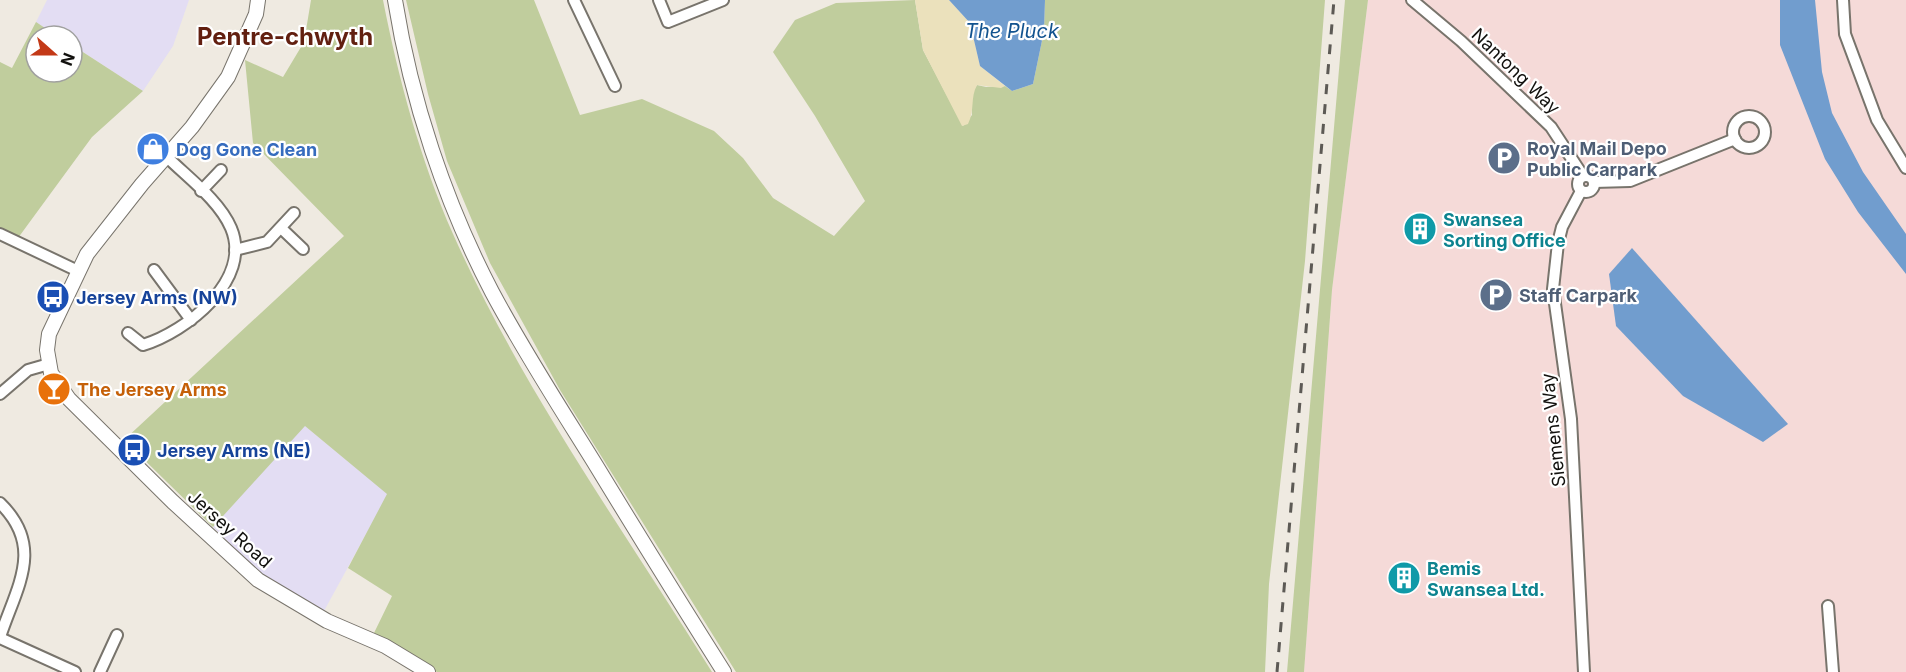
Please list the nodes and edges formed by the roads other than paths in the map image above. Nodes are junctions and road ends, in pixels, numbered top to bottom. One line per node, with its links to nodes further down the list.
1 (258, 0): 10 (main road)
2 (395, 0): 35 (main road)
3 (574, 0): 8 (street)
4 (659, 0): 5 (street)
5 (723, 0)
6 (1412, 0): 13 (street, Nantong Way)
7 (1843, 0): 11 (street)
8 (615, 87)
9 (1735, 139): 14 (street)
10 (166, 156): 15 (street); 23 (main road)
11 (1906, 168)
12 (221, 170): 15 (street)
13 (1583, 176): 14 (street, Nantong Way); 16 (street)
14 (1594, 182): 16 (street)
15 (201, 191): 21 (street)
16 (1581, 191): 36 (street, Siemens Way)
17 (294, 213): 18 (street)
18 (282, 229): 20 (street); 21 (street)
19 (0, 234): 23 (street)
20 (303, 249)
21 (235, 250): 24 (street)
22 (154, 270): 24 (street)
23 (78, 271): 26 (main road)
24 (191, 320): 25 (street)
25 (128, 333)
26 (49, 364): 27 (street); 34 (main road, Jersey Road)
27 (0, 394)
28 (0, 503): 31 (street)
29 (1827, 606): 37 (street)
30 (117, 635): 33 (street)
31 (0, 637): 32 (street)
32 (75, 672)
33 (100, 672)
34 (428, 672)
35 (724, 672)
36 (1584, 672)
37 (1833, 672)

